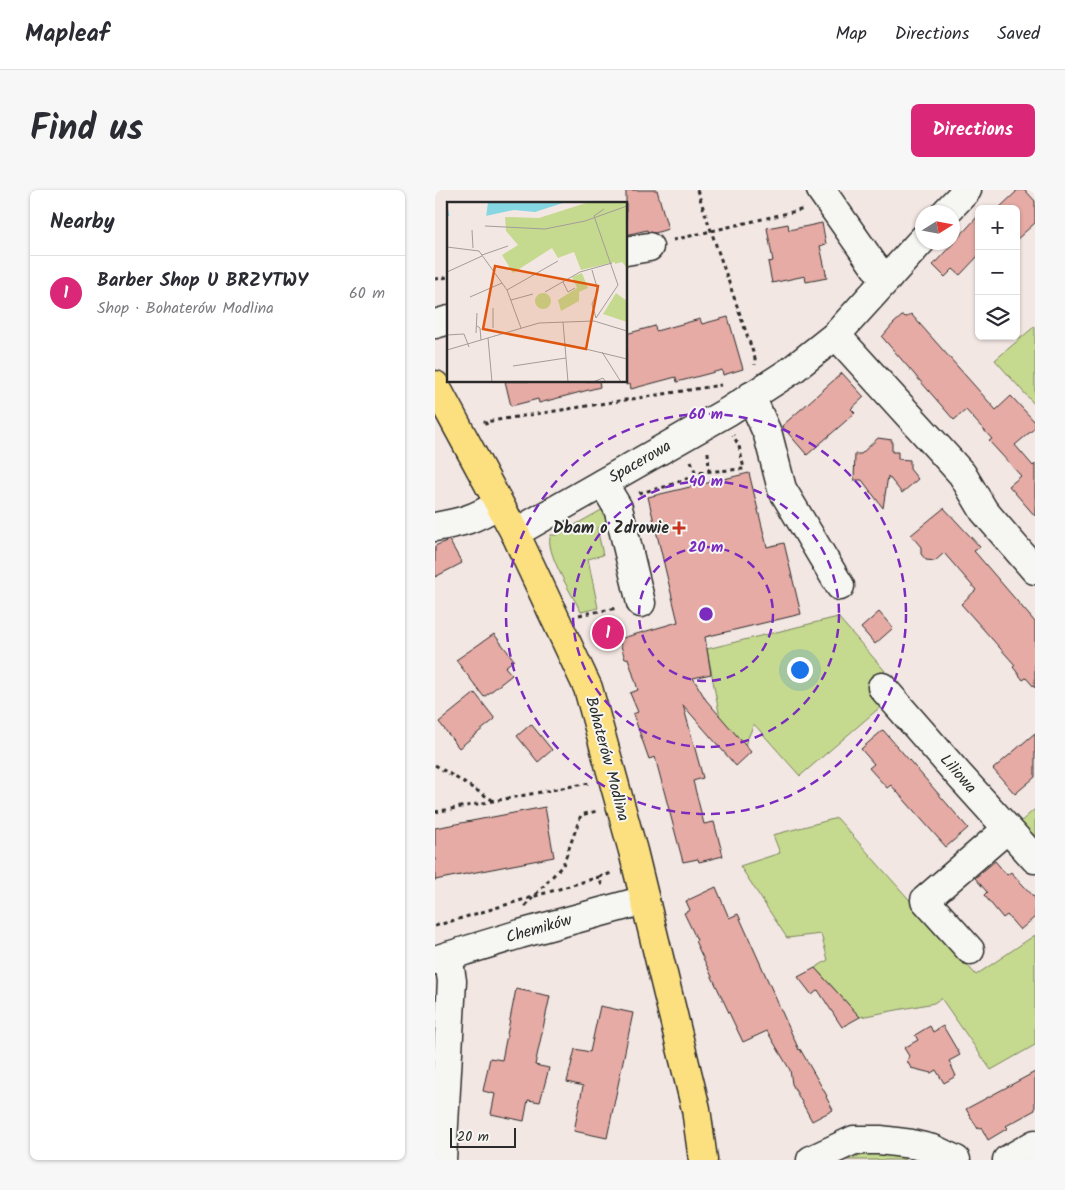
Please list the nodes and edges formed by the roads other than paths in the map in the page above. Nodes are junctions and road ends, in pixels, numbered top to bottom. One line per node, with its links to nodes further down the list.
1 (967, 190): 3 (street)
2 (826, 197): 5 (street)
3 (953, 205)
4 (915, 248): 5 (street, Spacerowa)
5 (888, 278): 6 (street, Spacerowa)
6 (836, 335): 8 (street, Spacerowa); 13 (street)
7 (435, 385): 10 (main road, Bohaterów Modlina)
8 (751, 396): 9 (street, Spacerowa); 14 (street)
9 (608, 491): 12 (street, Spacerowa); 15 (street)
10 (499, 504): 11 (street); 12 (main road, Bohaterów Modlina)
11 (435, 527)
12 (515, 532): 19 (main road, Bohaterów Modlina)
13 (1035, 570)
14 (840, 586)
15 (641, 603)
16 (882, 687): 17 (street, Liliowa)
17 (1007, 829): 18 (street, Liliowa); 20 (street)
18 (1035, 859)
19 (645, 900): 21 (street, Chemików); 24 (main road, Bohaterów Modlina)
20 (970, 950)
21 (442, 958): 23 (street)
22 (1035, 1144): 27 (street)
23 (442, 1160)
24 (703, 1160)
25 (811, 1160): 26 (street)
26 (956, 1160)
27 (1007, 1160)

